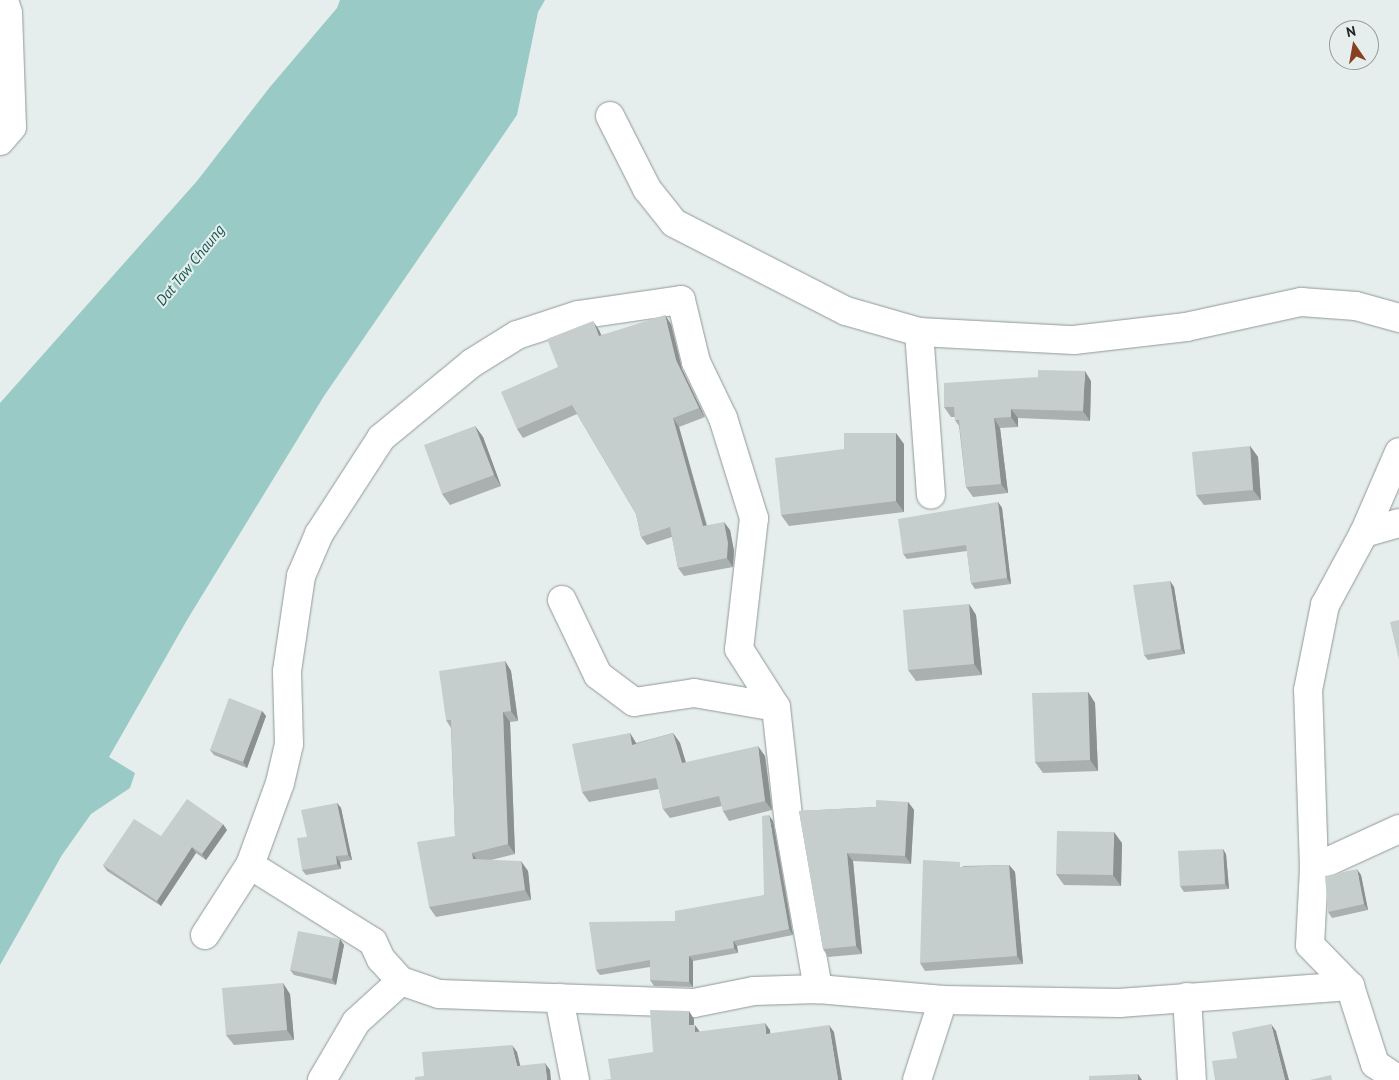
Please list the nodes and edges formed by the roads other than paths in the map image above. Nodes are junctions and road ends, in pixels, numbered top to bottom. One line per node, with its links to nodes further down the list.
1 (4, 0): 3 (street)
2 (610, 116): 5 (street)
3 (0, 141)
4 (1399, 318): 5 (street)
5 (919, 332): 7 (street)
6 (1399, 452): 9 (street)
7 (931, 495)
8 (1399, 523): 9 (street)
9 (1364, 533): 14 (street)
10 (562, 600): 11 (street)
11 (776, 707): 13 (street); 18 (street)
12 (1399, 829): 14 (street)
13 (250, 865): 15 (street); 16 (street)
14 (1314, 868): 17 (street)
15 (205, 935)
16 (401, 981): 20 (street); 22 (street)
17 (1350, 986): 19 (street); 26 (street)
18 (818, 989): 20 (street); 21 (street)
19 (1187, 997): 21 (street); 25 (street)
20 (559, 998): 23 (street)
21 (942, 1000): 24 (street)
22 (322, 1080)
23 (575, 1080)
24 (917, 1080)
25 (1192, 1080)
26 (1399, 1080)

